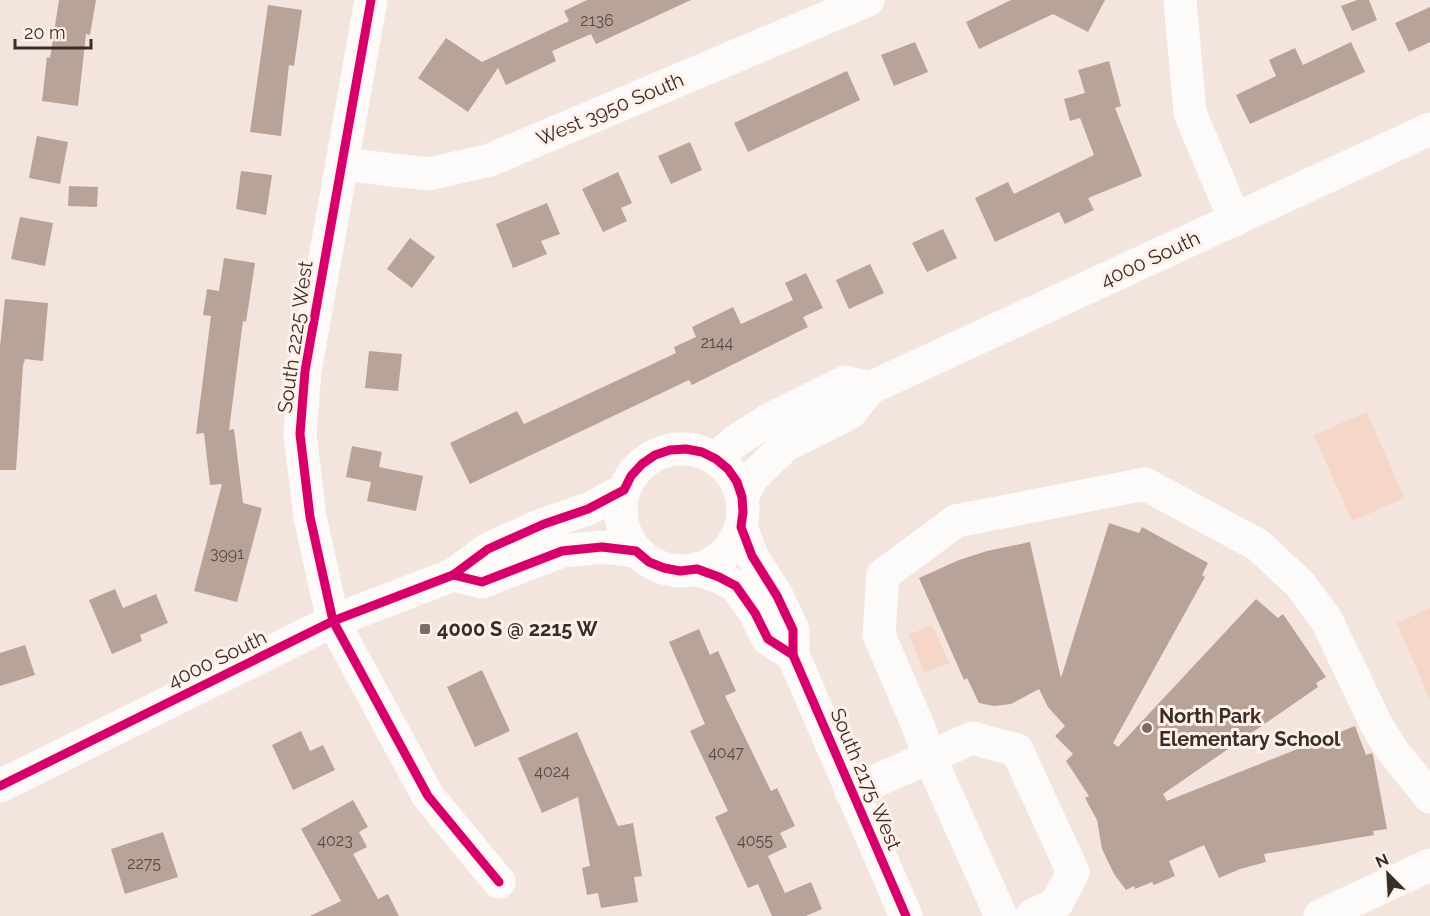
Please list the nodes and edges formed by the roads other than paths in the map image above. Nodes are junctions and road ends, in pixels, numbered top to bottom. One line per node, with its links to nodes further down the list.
1 (371, 0): 5 (street, South 2225 West)
2 (868, 0): 5 (street, West 3950 South)
3 (1180, 0): 6 (street)
4 (1430, 129): 6 (street, 4000 South)
5 (342, 164): 14 (street, South 2225 West)
6 (1235, 220): 7 (street, 4000 South)
7 (870, 388): 8 (street); 10 (street, 4000 South)
8 (716, 459): 9 (street); 10 (street)
9 (624, 490): 11 (street); 13 (street, 4000 South)
10 (741, 512): 12 (street); 15 (street, South 2175 West)
11 (636, 551): 12 (street); 13 (street)
12 (697, 569): 15 (street)
13 (453, 574): 14 (street, 4000 South)
14 (333, 621): 17 (street, 4000 South); 21 (street, South 2225 West)
15 (793, 655): 18 (street, South 2175 West)
16 (930, 758): 18 (street); 19 (street); 23 (street); 24 (street)
17 (0, 786)
18 (851, 792): 22 (street, South 2175 West)
19 (1430, 797)
20 (1430, 865): 25 (street)
21 (499, 882)
22 (906, 916)
23 (1001, 916)
24 (1032, 916)
25 (1320, 916)

